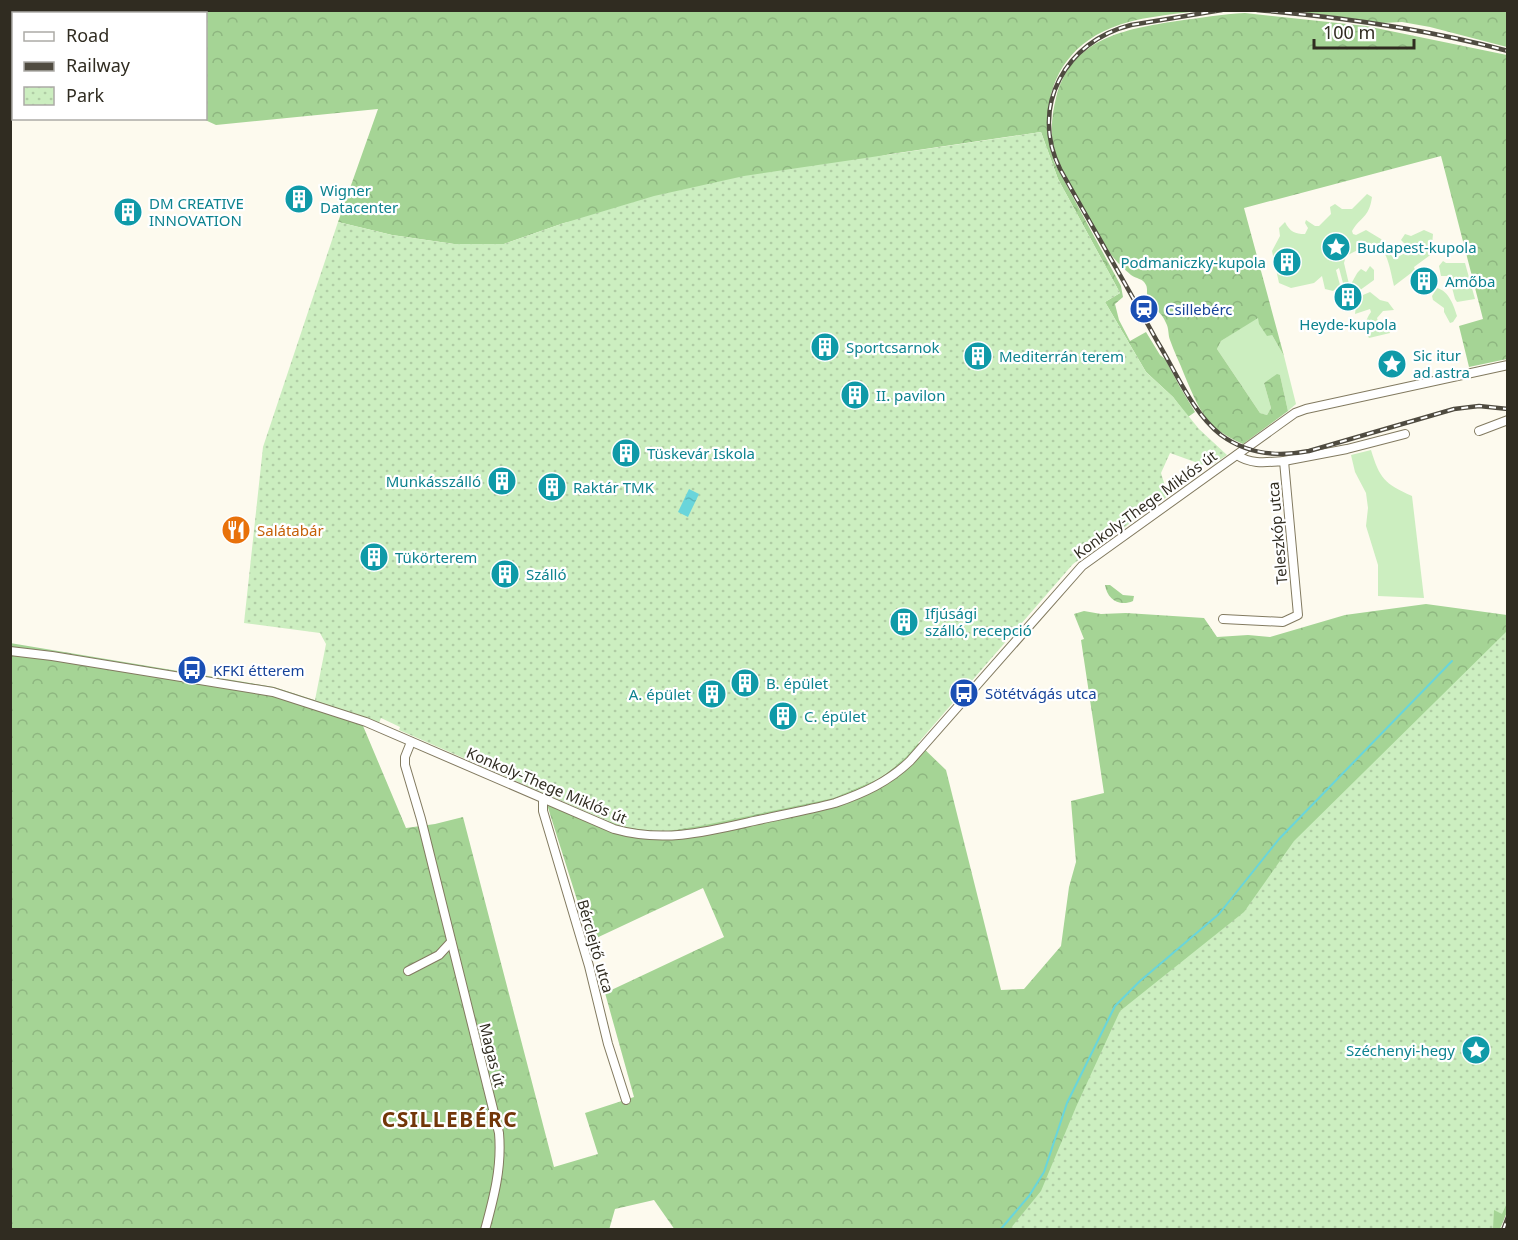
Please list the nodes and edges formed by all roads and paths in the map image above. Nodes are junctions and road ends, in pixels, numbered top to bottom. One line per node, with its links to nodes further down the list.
1 (1508, 365): 5 (street, Konkoly-Thege Miklós út)
2 (1508, 420): 3 (street)
3 (1479, 430)
4 (1405, 434): 6 (street)
5 (1237, 455): 6 (street, Teleszkóp utca); 10 (street, Konkoly-Thege Miklós út)
6 (1284, 461): 7 (street, Teleszkóp utca)
7 (1223, 619)
8 (10, 651): 9 (street, Konkoly-Thege Miklós út)
9 (411, 742): 10 (street, Konkoly-Thege Miklós út); 11 (street, Magas út)
10 (543, 799): 15 (street, Bérclejtő utca)
11 (451, 942): 12 (street); 13 (street, Magas út)
12 (442, 952): 13 (street); 14 (street)
13 (455, 957): 16 (street, Magas út)
14 (408, 971)
15 (626, 1100)
16 (485, 1230)

